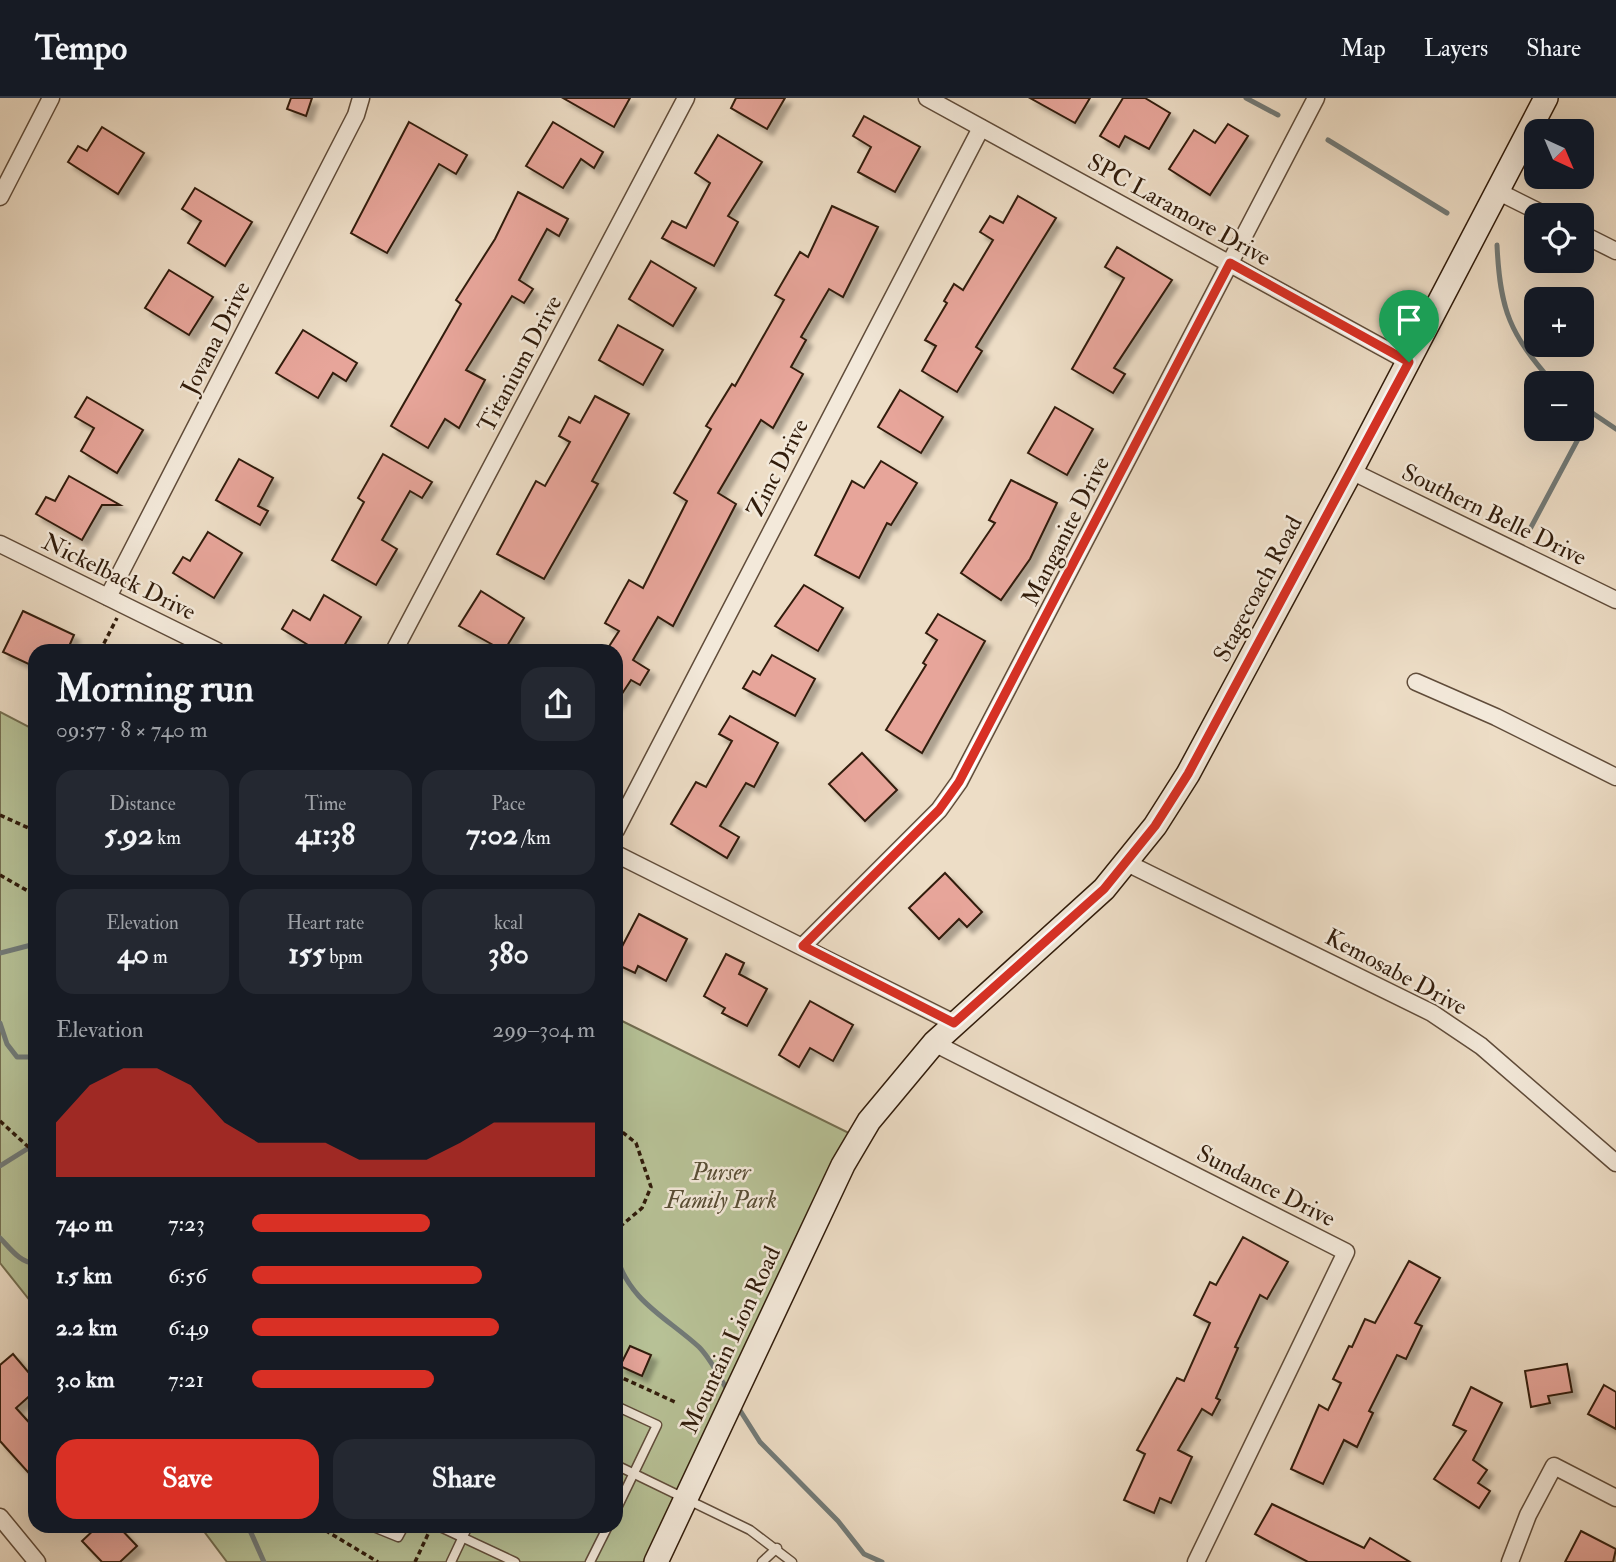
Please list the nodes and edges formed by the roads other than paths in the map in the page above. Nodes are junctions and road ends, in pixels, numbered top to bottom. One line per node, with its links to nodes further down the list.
1 (51, 98): 9 (street)
2 (361, 98): 17 (street, Jovana Drive)
3 (685, 98): 20 (street, Titanium Drive)
4 (927, 98): 7 (street, SPC Laramore Drive)
5 (1317, 98): 13 (street, Manganite Drive)
6 (1546, 98): 8 (street, Stagecoach Road)
7 (981, 128): 13 (street, SPC Laramore Drive); 23 (street, Zinc Drive)
8 (1497, 191): 10 (street); 14 (street, Stagecoach Road)
9 (0, 197)
10 (1524, 204)
11 (1594, 240): 12 (street)
12 (1616, 251)
13 (1230, 263): 14 (street, SPC Laramore Drive); 26 (street, Manganite Drive)
14 (1409, 362): 15 (street, Stagecoach Road)
15 (1351, 471): 18 (street, Southern Belle Drive); 25 (street, Stagecoach Road)
16 (0, 544): 17 (street, Nickelback Drive)
17 (108, 597): 19 (street, Nickelback Drive)
18 (1616, 600)
19 (203, 644)
20 (398, 644)
21 (1416, 682): 22 (street)
22 (1616, 777)
23 (623, 817)
24 (623, 857): 26 (street)
25 (1127, 863): 27 (street, Stagecoach Road); 29 (street, Kemosabe Drive)
26 (803, 946): 27 (street)
27 (954, 1023): 28 (street, Stagecoach Road)
28 (934, 1043): 35 (street, Mountain Lion Road); 49 (street, Sundance Drive)
29 (1616, 1163)
30 (623, 1409): 32 (lane)
31 (623, 1468): 32 (lane)
32 (634, 1474): 33 (lane); 35 (lane)
33 (623, 1496)
34 (1616, 1498): 50 (street)
35 (686, 1499): 41 (lane); 46 (street, Mountain Lion Road)
36 (0, 1517): 42 (street)
37 (451, 1533): 40 (lane)
38 (464, 1533): 40 (lane)
39 (604, 1533): 45 (lane)
40 (462, 1538): 43 (lane); 44 (lane)
41 (777, 1548): 47 (lane); 48 (lane)
42 (37, 1562)
43 (451, 1562)
44 (515, 1562)
45 (590, 1562)
46 (656, 1562)
47 (762, 1562)
48 (792, 1562)
49 (1196, 1562)
50 (1510, 1562)

